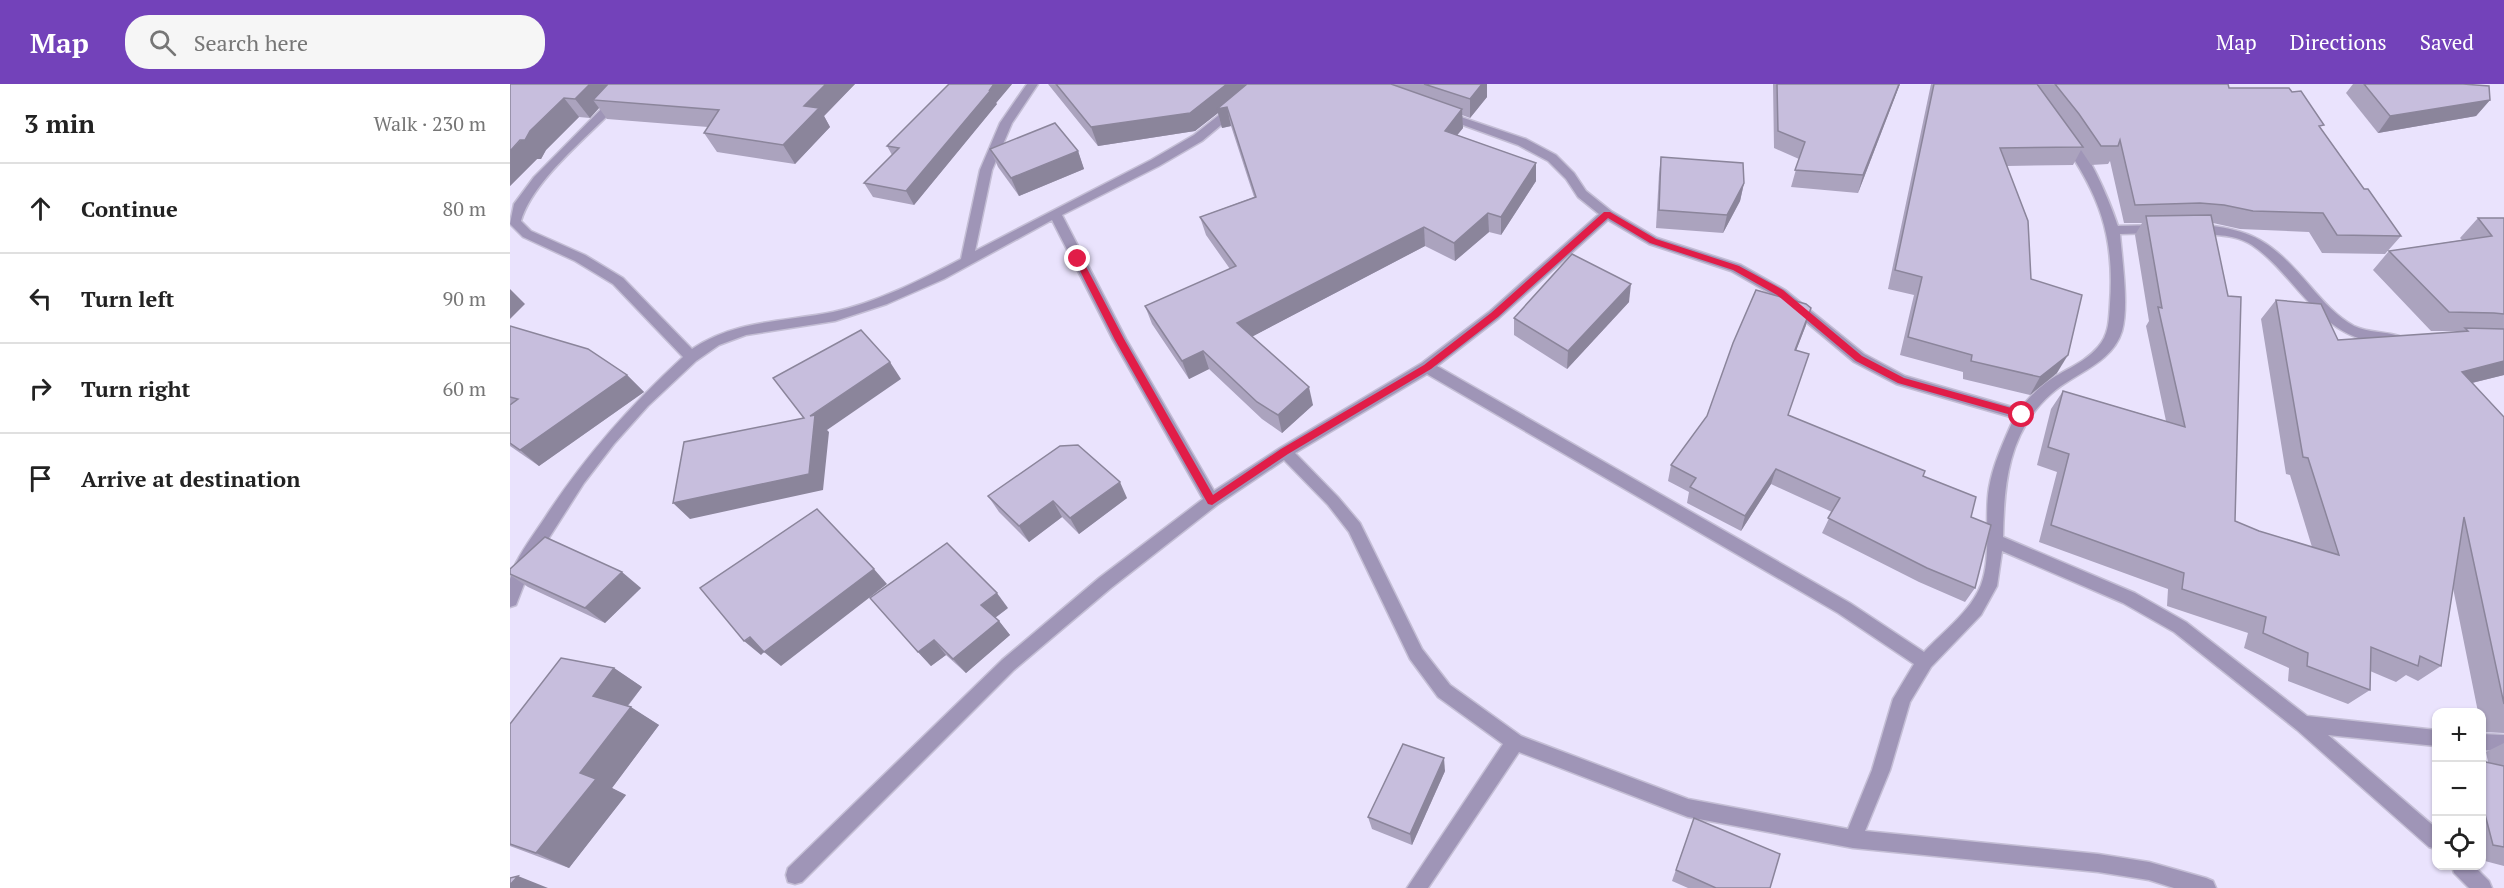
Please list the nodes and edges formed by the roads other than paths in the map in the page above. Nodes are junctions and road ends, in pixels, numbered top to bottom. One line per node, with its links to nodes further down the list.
1 (632, 84): 11 (street)
2 (1033, 84): 9 (street)
3 (1265, 84): 6 (street)
4 (1436, 112): 7 (street)
5 (2054, 122): 8 (street)
6 (1055, 213): 9 (street); 15 (street)
7 (1607, 214): 12 (street); 13 (street)
8 (2113, 230): 10 (street); 13 (street)
9 (967, 260): 11 (street)
10 (2406, 338)
11 (691, 357): 17 (street)
12 (1427, 367): 14 (street); 18 (street)
13 (2022, 415): 16 (street)
14 (1285, 452): 15 (street); 21 (street)
15 (1212, 501): 27 (street)
16 (1995, 541): 18 (street); 19 (street)
17 (510, 600)
18 (1925, 662): 25 (street)
19 (2303, 724): 20 (street); 24 (street)
20 (2432, 738)
21 (1515, 742): 25 (street); 28 (street)
22 (2486, 742): 23 (street)
23 (2504, 743)
24 (2432, 837)
25 (1853, 839): 29 (street)
26 (2465, 870): 30 (street)
27 (795, 875)
28 (1417, 888)
29 (2206, 888)
30 (2482, 888)

